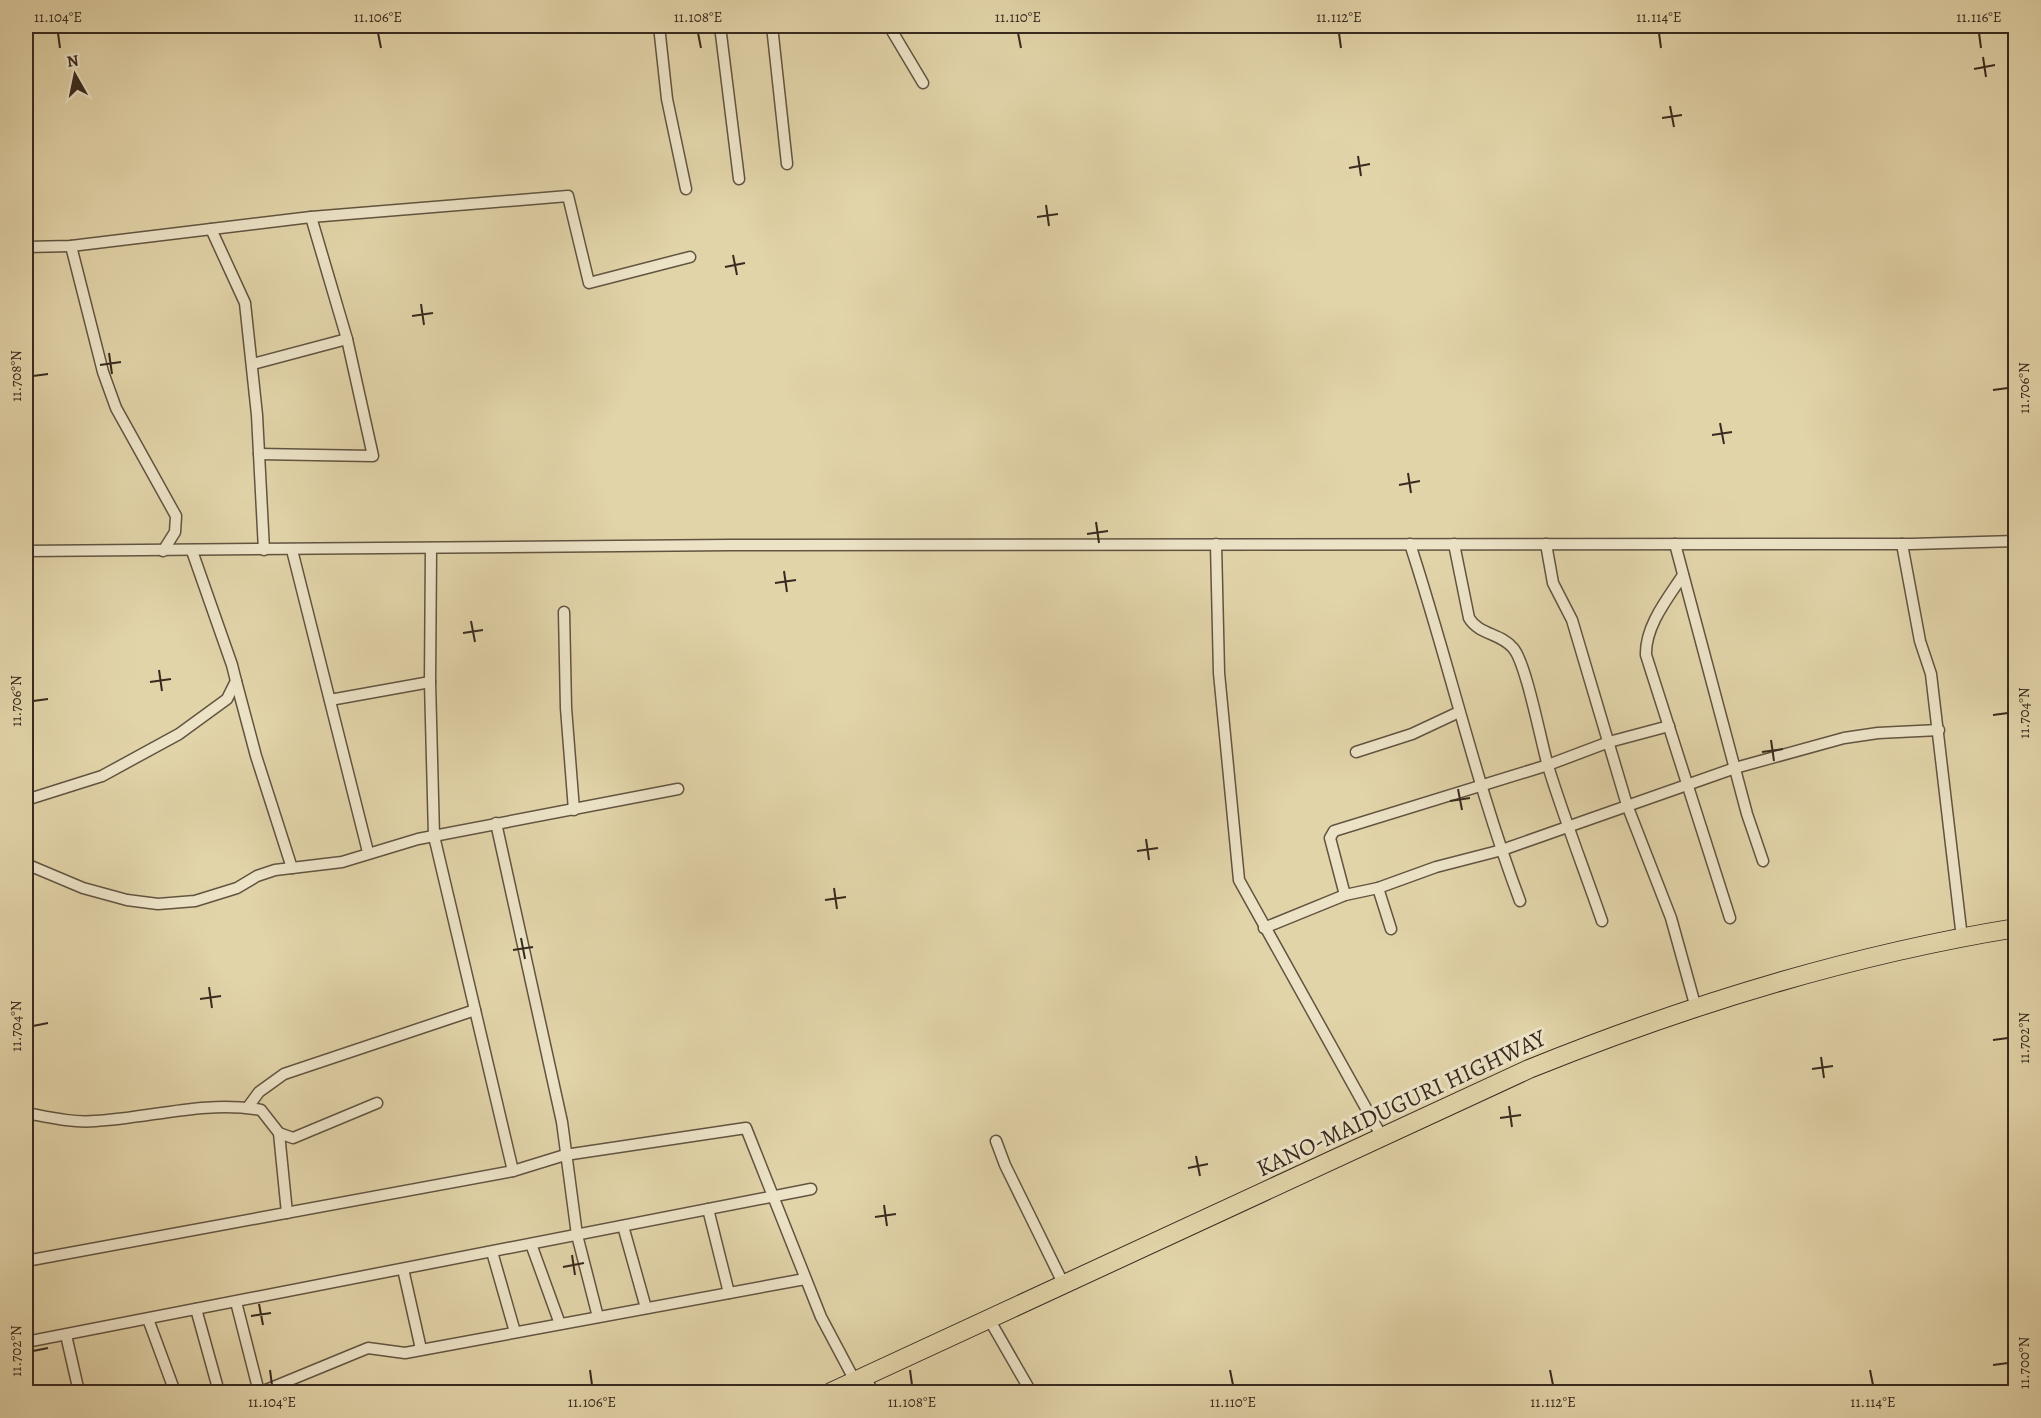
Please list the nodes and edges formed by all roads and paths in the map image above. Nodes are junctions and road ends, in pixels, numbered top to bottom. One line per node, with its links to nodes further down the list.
1 (659, 26): 8 (street)
2 (720, 26): 7 (street)
3 (772, 26): 6 (street)
4 (889, 26): 5 (street)
5 (923, 83)
6 (787, 164)
7 (739, 179)
8 (686, 189)
9 (311, 217): 10 (street); 13 (street); 14 (street)
10 (211, 229): 11 (street); 15 (street)
11 (71, 246): 12 (street); 28 (street)
12 (26, 247)
13 (690, 257)
14 (347, 339): 15 (street); 16 (street)
15 (253, 364): 16 (street)
16 (259, 454): 25 (street)
17 (2016, 541): 23 (street)
18 (1216, 544): 19 (street); 24 (street); 61 (street)
19 (1410, 544): 20 (street); 35 (street)
20 (1454, 544): 21 (street); 40 (street)
21 (1546, 544): 22 (street); 38 (street)
22 (1675, 544): 23 (street); 30 (street)
23 (1902, 544): 37 (street)
24 (431, 548): 26 (street); 33 (street)
25 (264, 550): 26 (street); 29 (street)
26 (292, 550): 34 (street)
27 (26, 551): 28 (street)
28 (163, 551): 29 (street)
29 (192, 551): 32 (street)
30 (1683, 575): 36 (street); 41 (street)
31 (564, 612): 47 (street)
32 (236, 681): 45 (street); 55 (street)
33 (430, 682): 34 (street); 50 (street)
34 (330, 700): 52 (street)
35 (1459, 712): 39 (street); 43 (street)
36 (1669, 726): 38 (street); 42 (street)
37 (1939, 730): 41 (street); 64 (street)
38 (1609, 742): 40 (street); 46 (street)
39 (1356, 753)
40 (1548, 765): 43 (street); 49 (street)
41 (1735, 768): 42 (street); 53 (street)
42 (1687, 784): 46 (street); 59 (street)
43 (1483, 785): 51 (street); 57 (street)
44 (678, 789): 47 (street)
45 (26, 800)
46 (1628, 805): 49 (street); 65 (street)
47 (574, 810): 48 (street)
48 (496, 823): 50 (street); 73 (street)
49 (1568, 826): 51 (street); 60 (street)
50 (434, 836): 52 (street); 66 (street)
51 (1502, 850): 56 (street); 58 (street)
52 (368, 852): 55 (street)
53 (1763, 861)
54 (26, 864): 55 (street)
55 (292, 868)
56 (1378, 888): 57 (street); 63 (street)
57 (1345, 895): 61 (street)
58 (1520, 901)
59 (1730, 918)
60 (1602, 921)
61 (1264, 928): 71 (street)
62 (2016, 928): 64 (highway, KANO-MAIDUGURI HIGHWAY)
63 (1391, 929)
64 (1962, 938): 65 (highway, KANO-MAIDUGURI HIGHWAY)
65 (1696, 1008): 71 (highway, KANO-MAIDUGURI HIGHWAY)
66 (475, 1010): 68 (street); 74 (street)
67 (377, 1102): 70 (street)
68 (248, 1107): 69 (street); 70 (street)
69 (26, 1113)
70 (279, 1133): 78 (street)
71 (1382, 1137): 86 (highway, KANO-MAIDUGURI HIGHWAY)
72 (996, 1141): 86 (street)
73 (565, 1155): 74 (street); 76 (street); 80 (street)
74 (513, 1171): 78 (street)
75 (811, 1189): 76 (street)
76 (772, 1197): 77 (street); 85 (street)
77 (708, 1209): 79 (street); 87 (street)
78 (286, 1213): 83 (street)
79 (622, 1226): 80 (street); 89 (street)
80 (577, 1235): 81 (street); 91 (street)
81 (531, 1244): 82 (street); 94 (street)
82 (492, 1252): 84 (street); 95 (street)
83 (26, 1261)
84 (403, 1269): 88 (street); 98 (street)
85 (806, 1279): 87 (street); 99 (street)
86 (1064, 1285): 93 (highway, KANO-MAIDUGURI HIGHWAY)
87 (729, 1293): 89 (street)
88 (236, 1302): 90 (street); 103 (street)
89 (646, 1308): 91 (street)
90 (196, 1310): 92 (street); 102 (street)
91 (598, 1317): 94 (street)
92 (148, 1319): 96 (street); 101 (street)
93 (989, 1319): 99 (highway, KANO-MAIDUGURI HIGHWAY); 105 (street)
94 (560, 1324): 95 (street)
95 (515, 1332): 98 (street)
96 (66, 1335): 97 (street); 100 (street)
97 (26, 1342)
98 (421, 1350): 103 (street)
99 (862, 1386): 104 (highway, KANO-MAIDUGURI HIGHWAY)
100 (79, 1392)
101 (175, 1392)
102 (219, 1392)
103 (260, 1392)
104 (831, 1392)
105 (1031, 1392)

